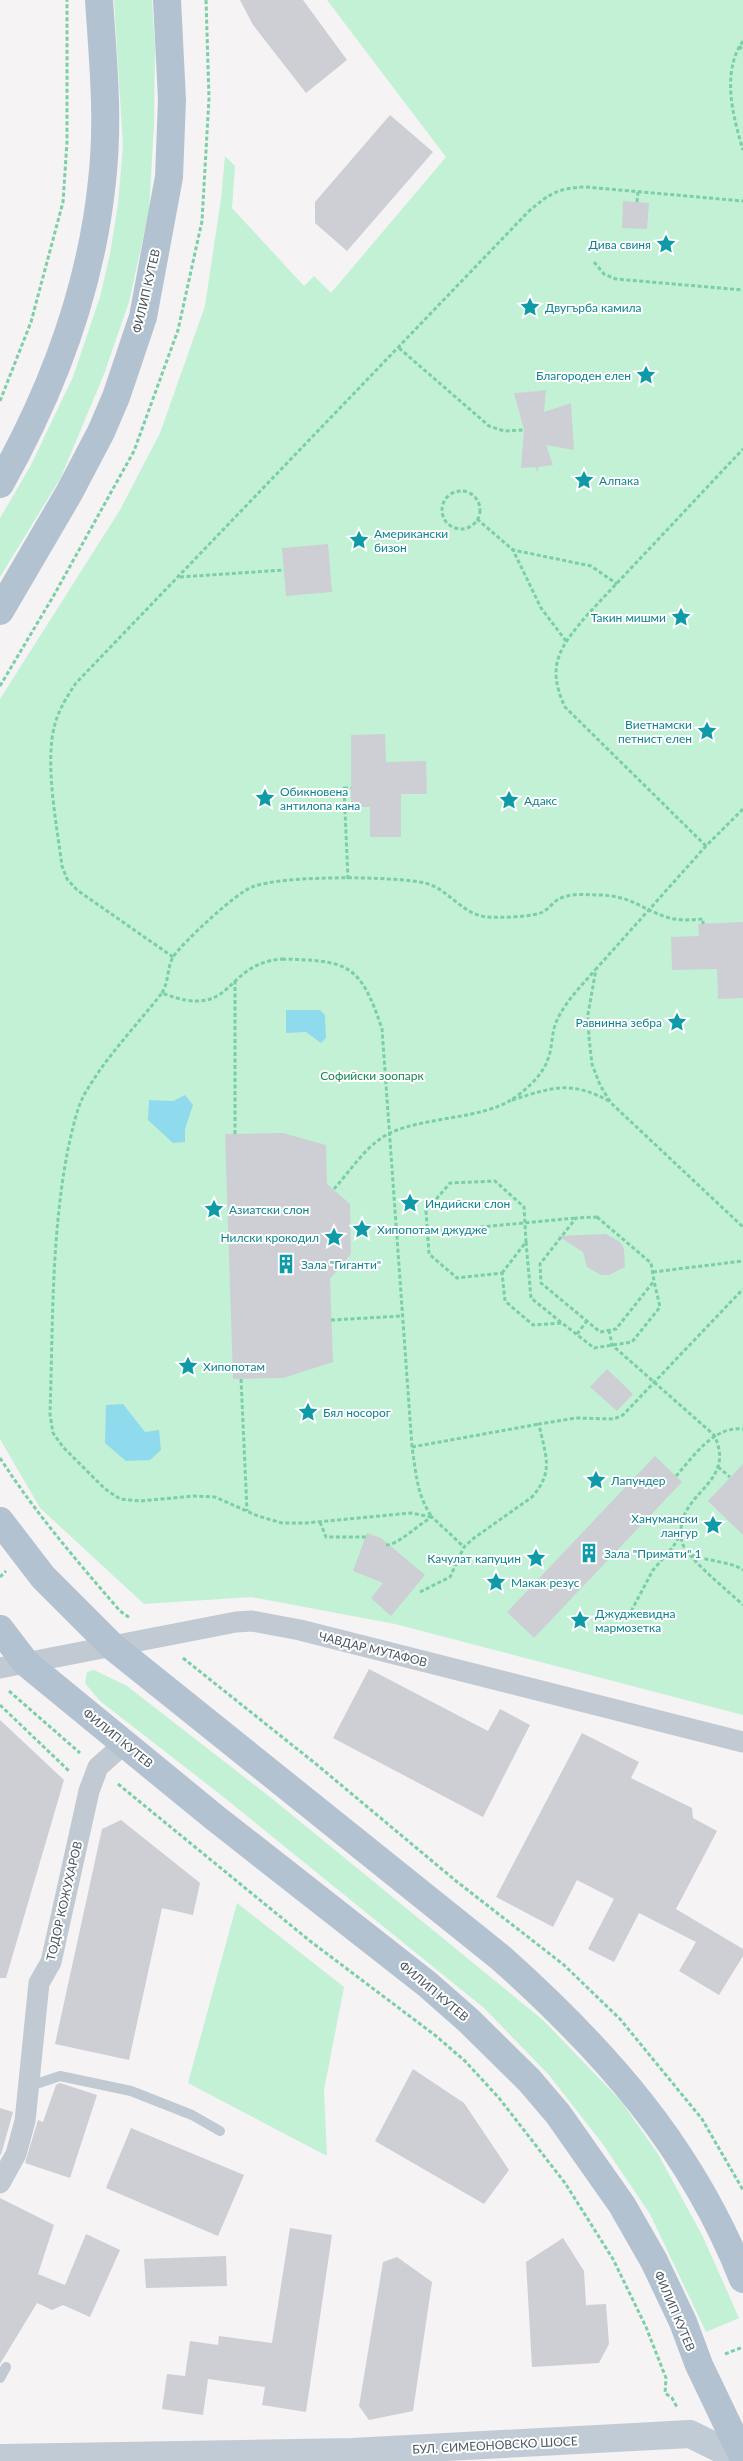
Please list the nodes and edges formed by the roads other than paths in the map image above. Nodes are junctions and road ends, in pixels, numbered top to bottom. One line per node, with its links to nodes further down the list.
1 (100, 0): 3 (main road)
2 (167, 0): 4 (main road, ФИЛИП КУТЕВ)
3 (0, 484)
4 (0, 611)
5 (0, 1521): 7 (main road)
6 (0, 1629): 8 (main road, ФИЛИП КУТЕВ)
7 (112, 1646): 8 (street, ЧАВДАР МУТАФОВ); 9 (street, ЧАВДАР МУТАФОВ); 14 (main road)
8 (13, 1666): 10 (main road, ФИЛИП КУТЕВ)
9 (743, 1742)
10 (124, 1744): 11 (street, ТОДОР КОЖУХАРОВ); 18 (main road, ФИЛИП КУТЕВ)
11 (30, 2086): 12 (lane); 13 (street, ТОДОР КОЖУХАРОВ)
12 (220, 2131)
13 (0, 2183)
14 (743, 2279)
15 (6, 2367): 16 (lane)
16 (0, 2378)
17 (0, 2458): 18 (main road, БУЛ. СИМЕОНОВСКО ШОСЕ)
18 (743, 2459)

